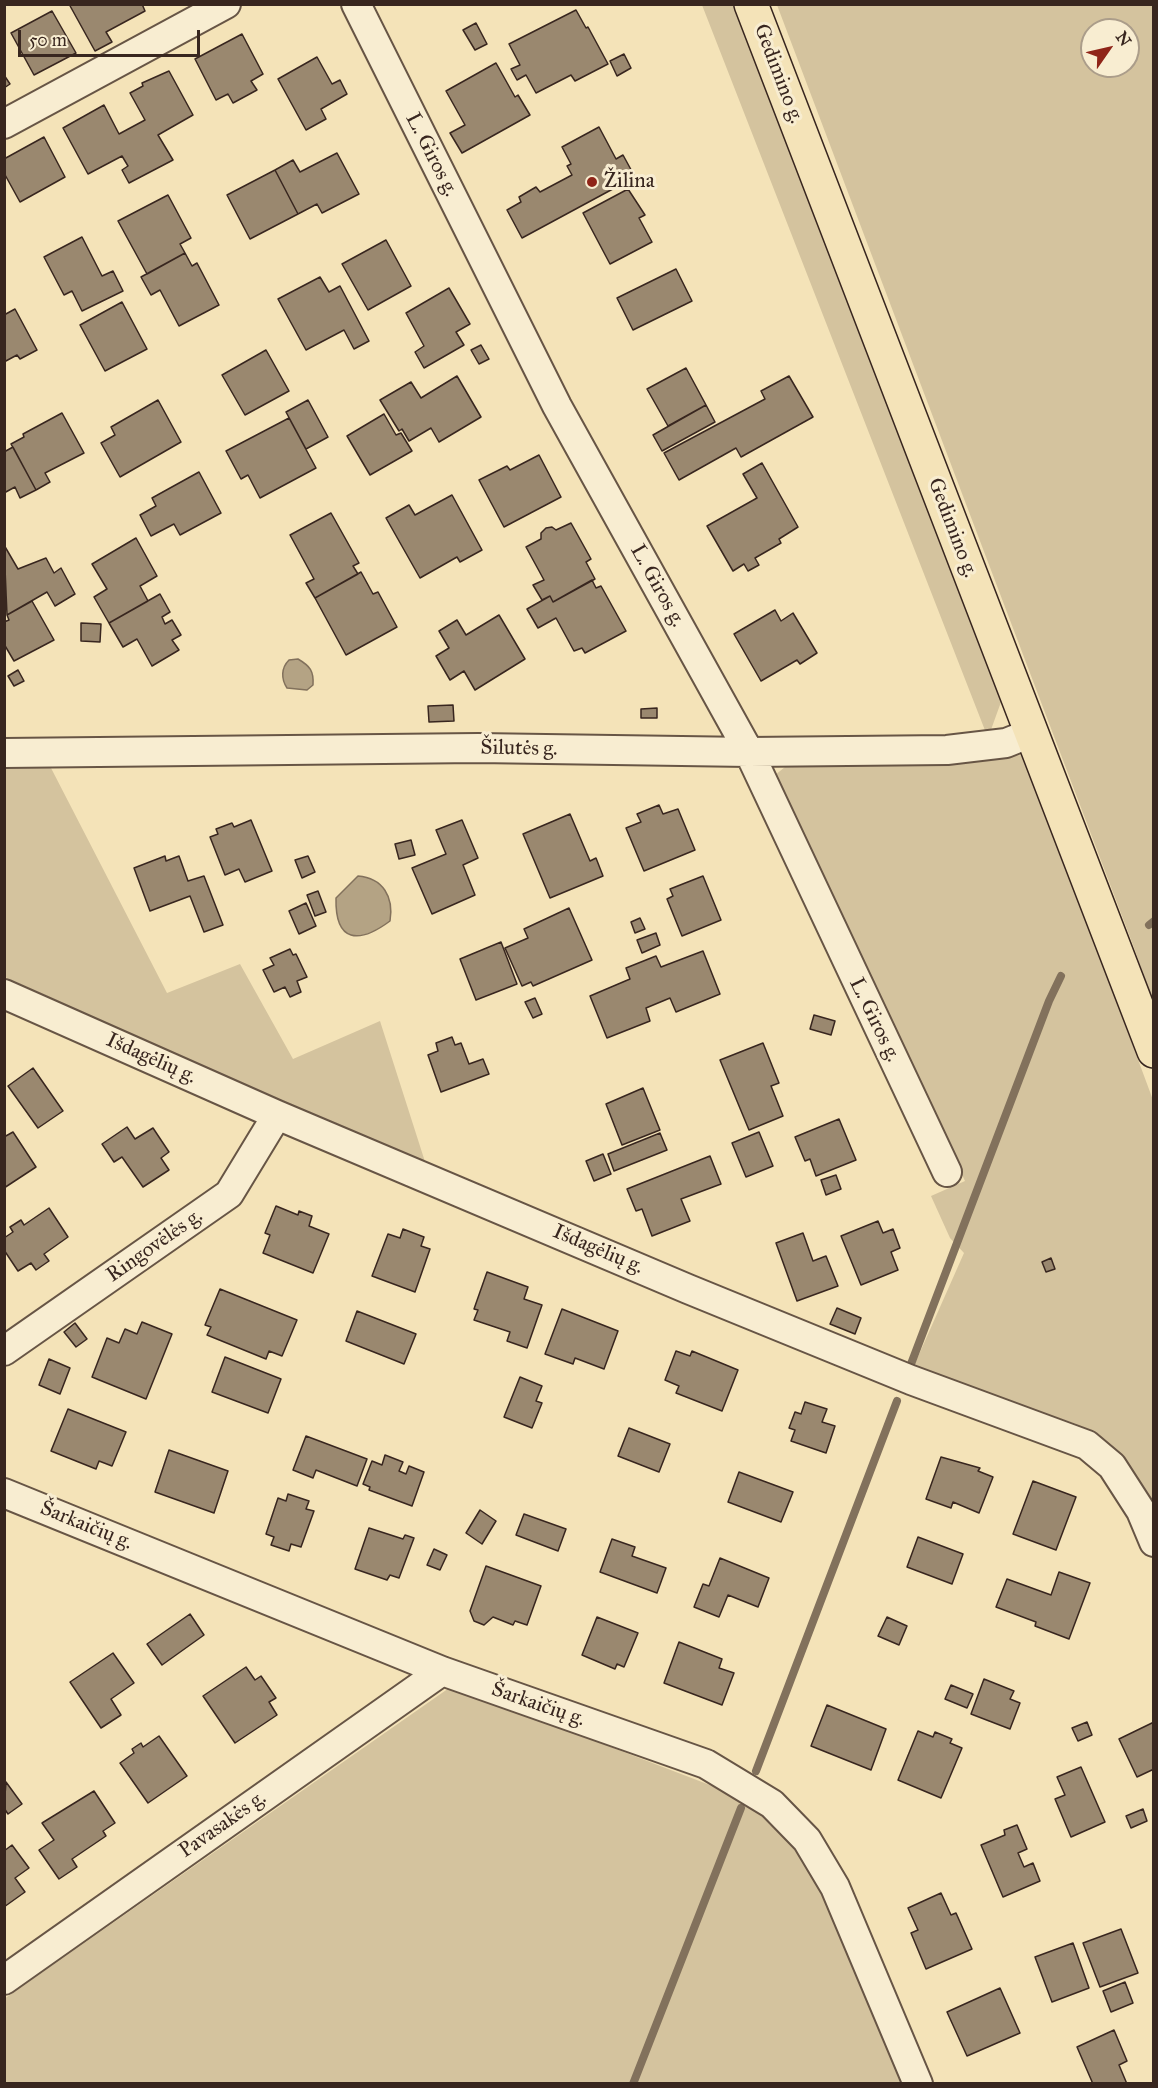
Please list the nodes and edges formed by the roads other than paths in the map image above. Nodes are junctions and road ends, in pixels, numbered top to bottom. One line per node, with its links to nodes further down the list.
1 (226, 4): 4 (street)
2 (356, 4): 7 (street, L. Giros g.)
3 (751, 4): 5 (highway, Gedimino g.)
4 (4, 124)
5 (1031, 733): 7 (street, Šilutės g.); 9 (highway, Gedimino g.)
6 (6, 749): 7 (street, Šilutės g.)
7 (749, 752): 11 (street, L. Giros g.)
8 (4, 994): 10 (street, Išdagėlių g.)
9 (1154, 1051)
10 (277, 1115): 12 (street, Ringovėlės g.); 14 (street, Išdagėlių g.)
11 (947, 1172)
12 (4, 1351)
13 (4, 1493): 15 (street, Šarkaičių g.)
14 (1154, 1542)
15 (442, 1671): 16 (street, Pavasakės g.); 17 (street, Šarkaičių g.)
16 (4, 1980)
17 (918, 2084)

